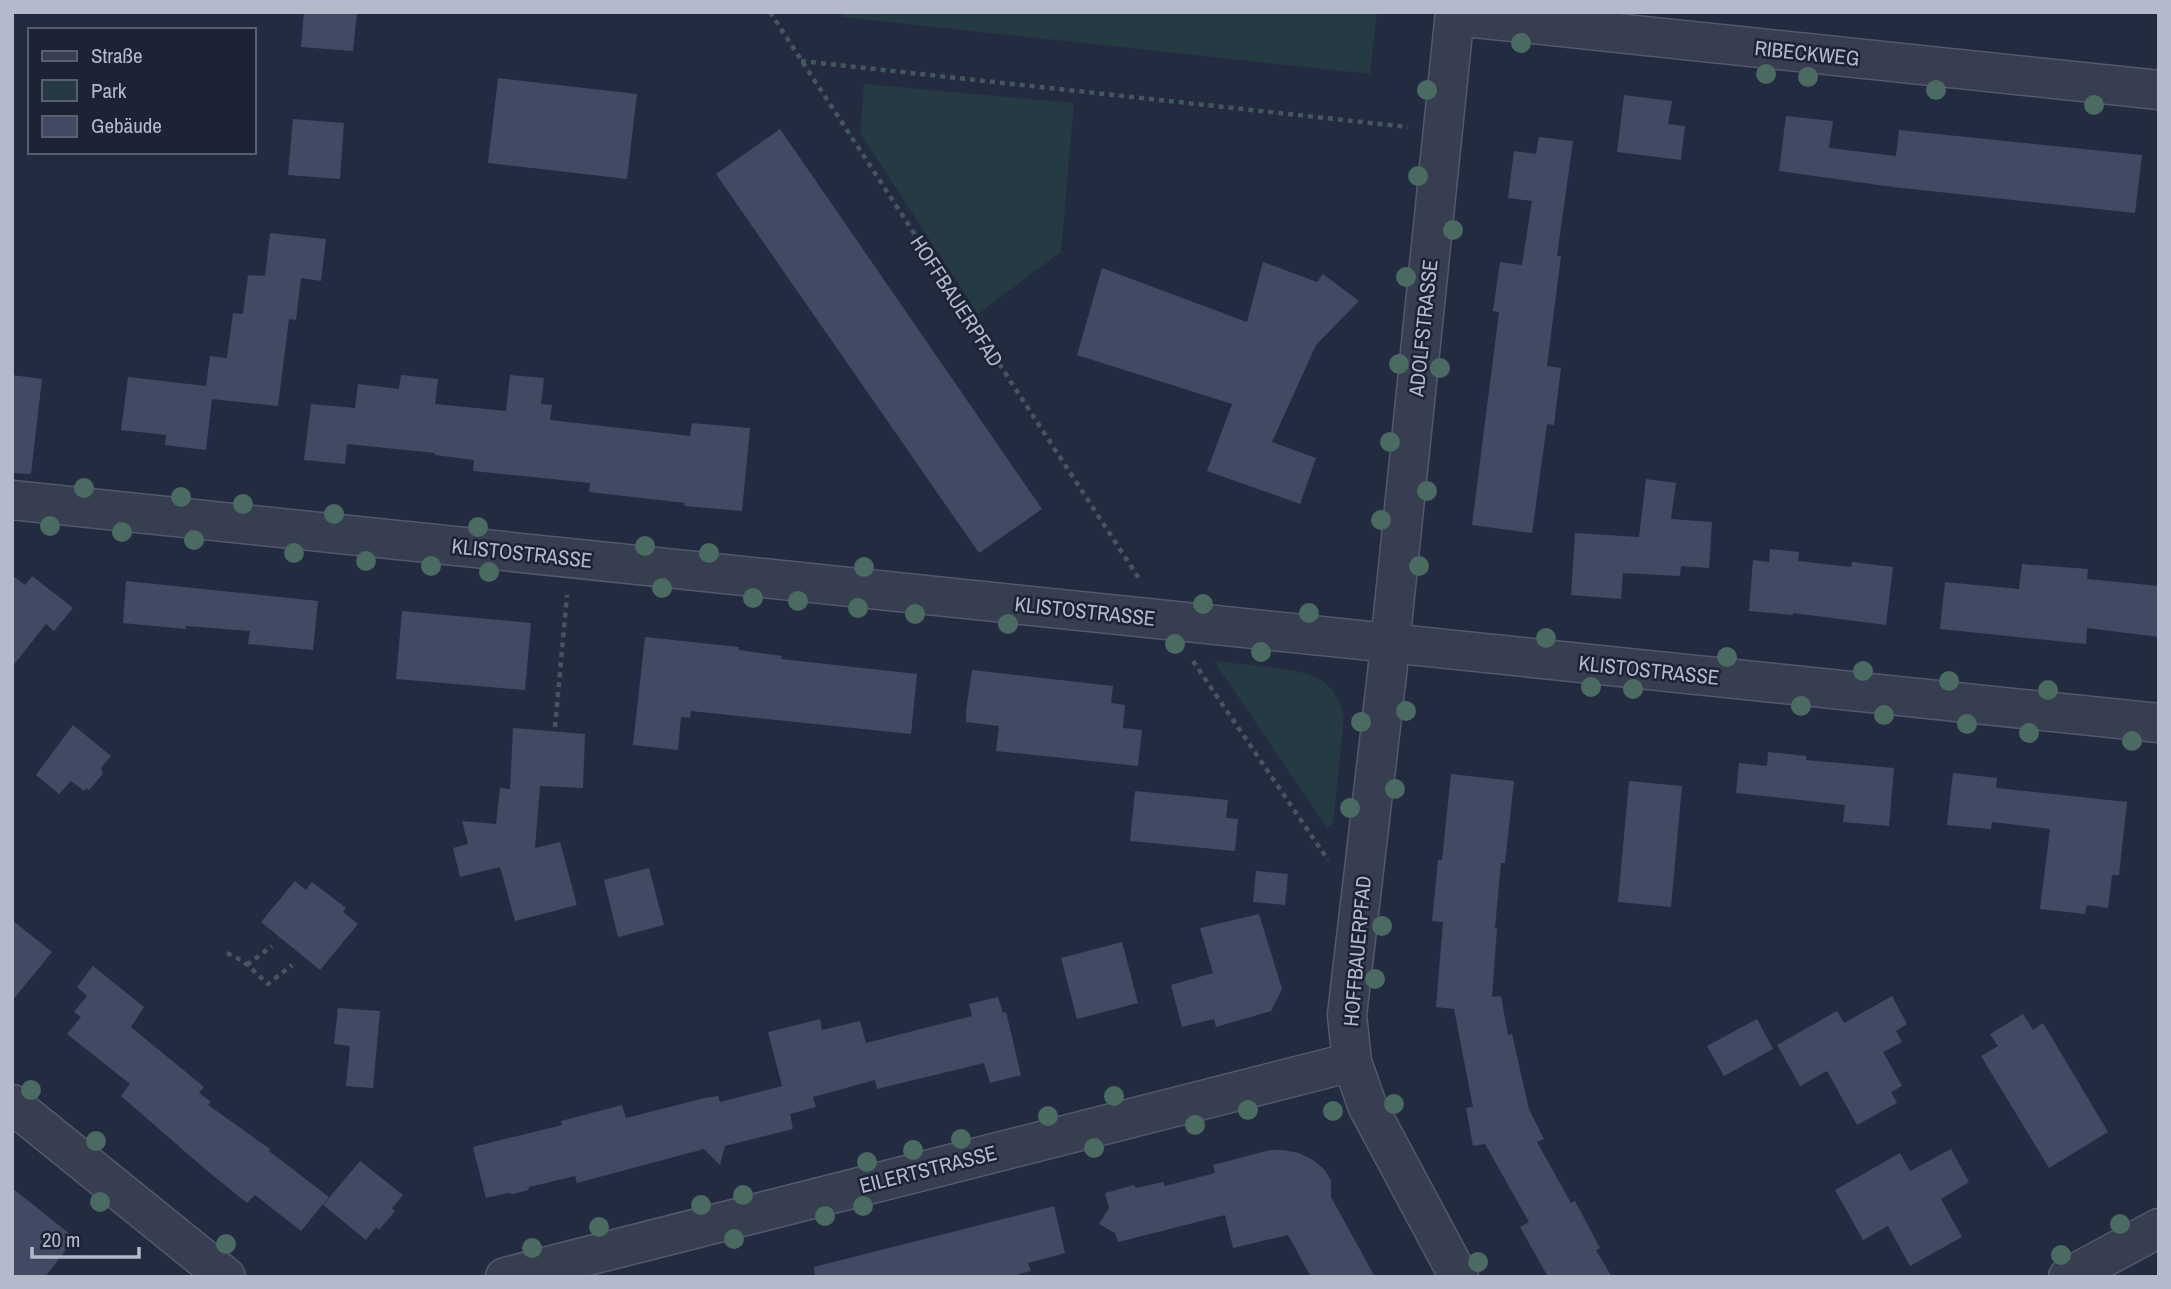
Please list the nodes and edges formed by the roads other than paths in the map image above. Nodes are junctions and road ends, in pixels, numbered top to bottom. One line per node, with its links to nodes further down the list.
1 (1455, 14): 2 (street, RIBECKWEG); 4 (street, ADOLFSTRASSE)
2 (2159, 90)
3 (12, 500): 4 (street, KLISTOSTRASSE)
4 (1390, 643): 5 (street, KLISTOSTRASSE); 6 (street, HOFFBAUERPFAD)
5 (2159, 723)
6 (1352, 1062): 10 (street, EILERTSTRASSE); 11 (street, HOFFBAUERPFAD)
7 (12, 1104): 9 (street)
8 (2159, 1228): 12 (street)
9 (226, 1277)
10 (505, 1277)
11 (1459, 1277)
12 (2068, 1277)

